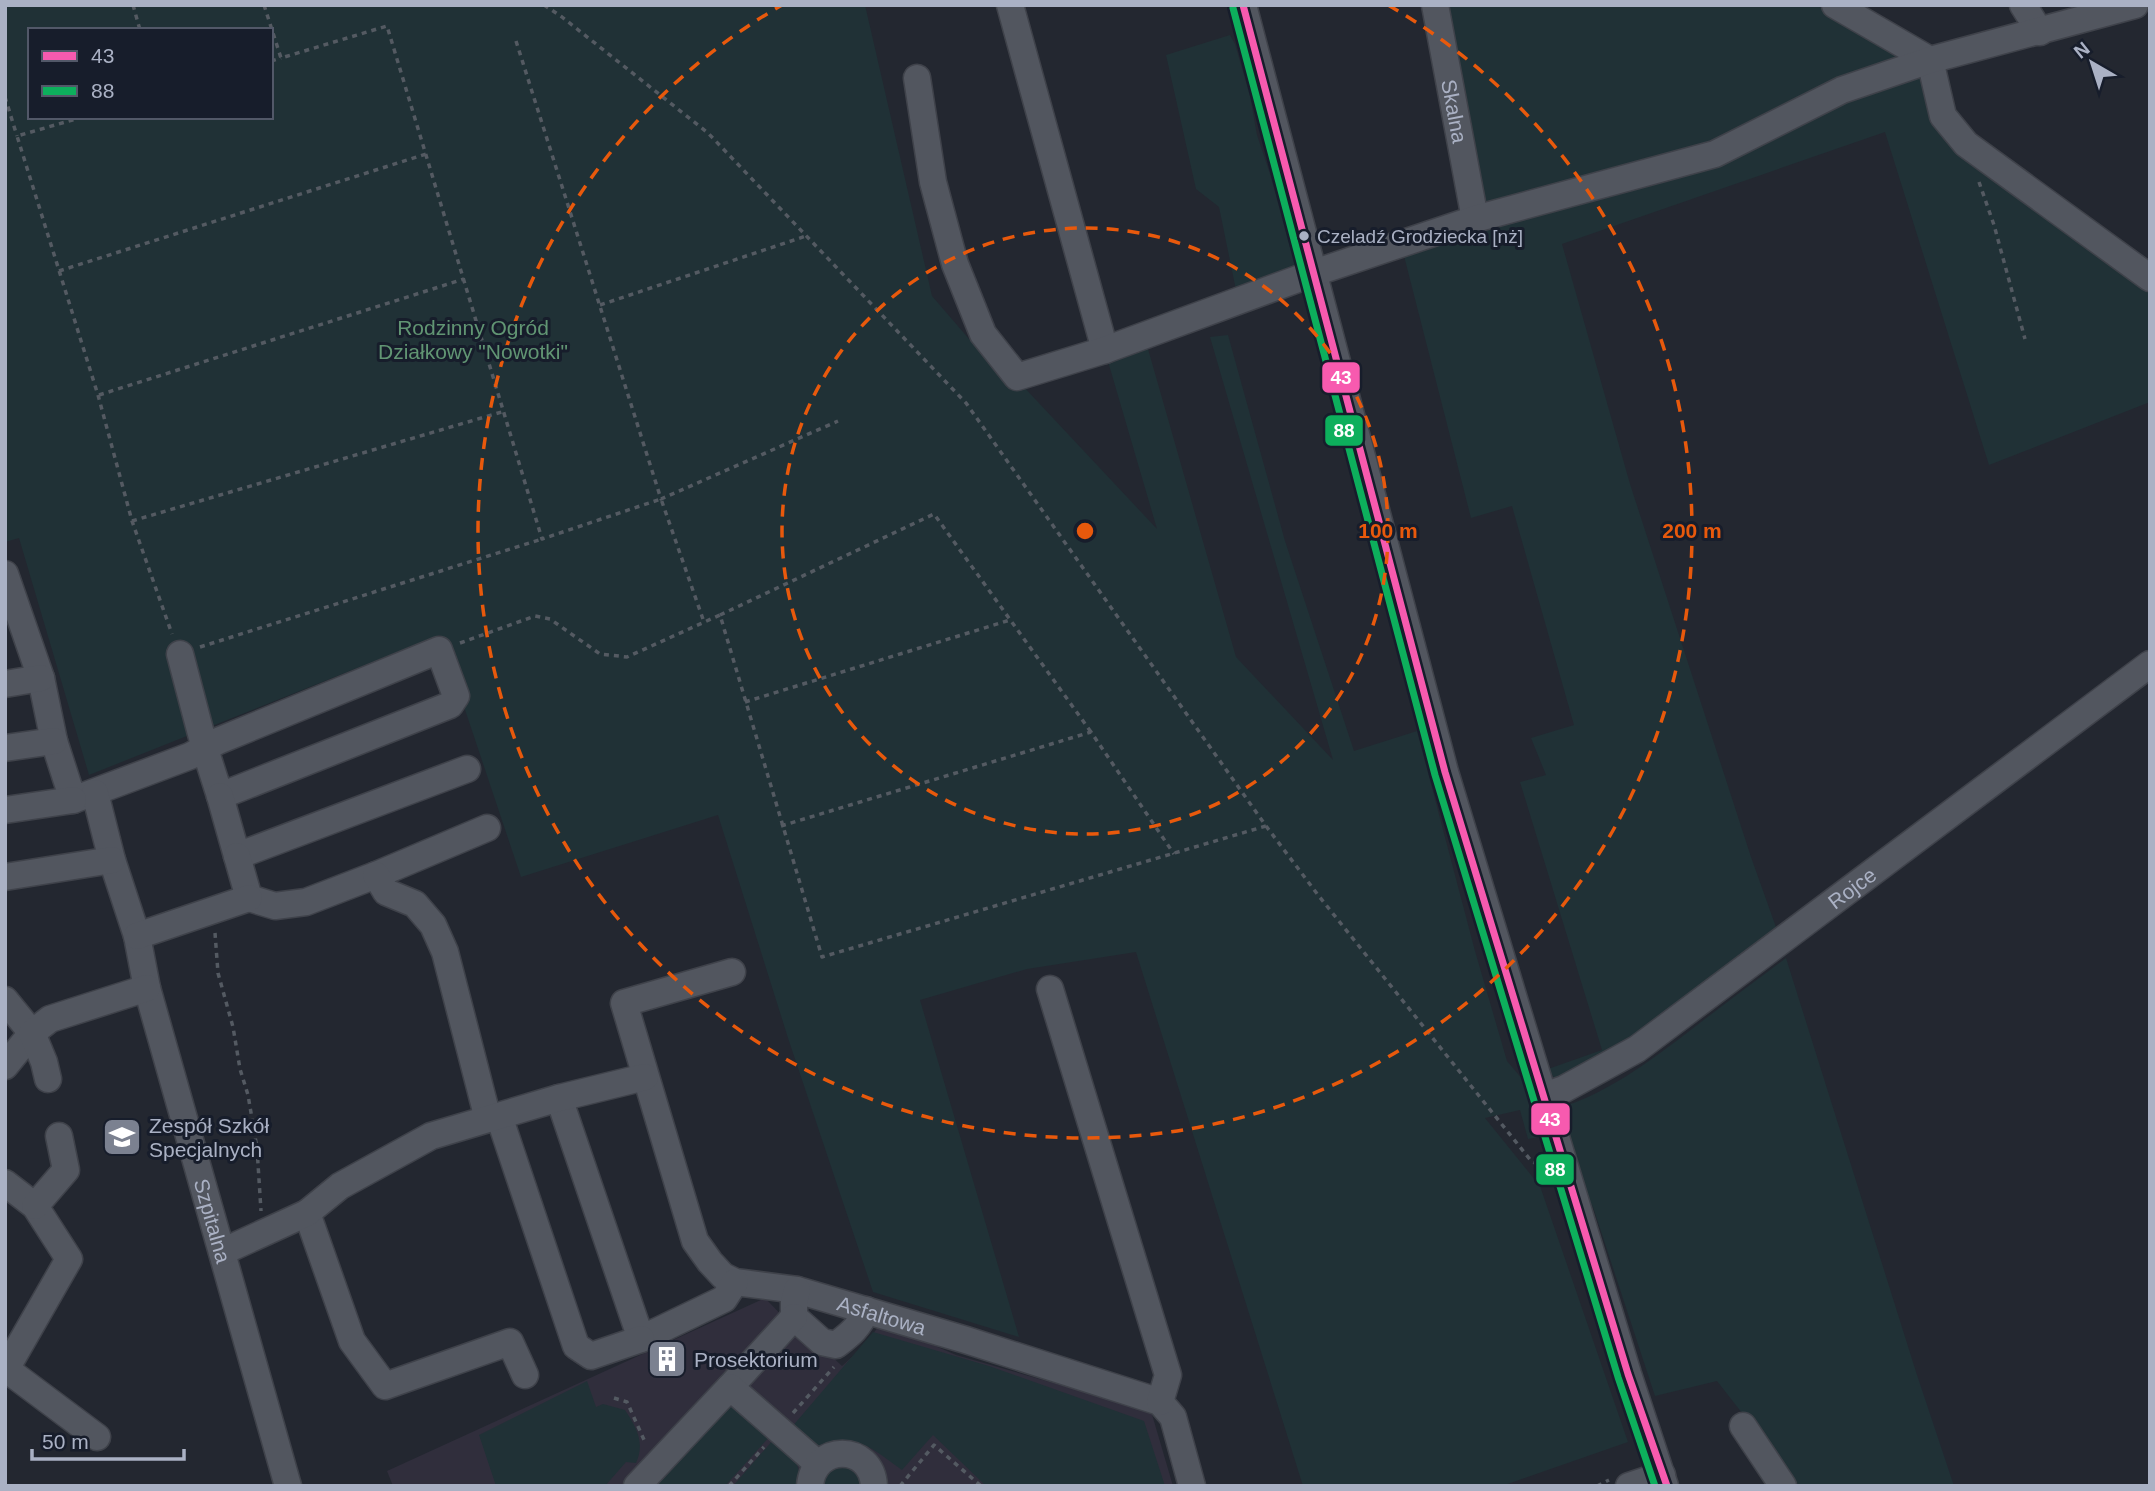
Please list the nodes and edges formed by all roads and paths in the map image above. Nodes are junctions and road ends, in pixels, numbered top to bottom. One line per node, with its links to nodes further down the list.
1 (133, 5): 10 (path)
2 (264, 5): 11 (path)
3 (544, 5): 25 (path)
4 (1010, 5): 32 (street)
5 (1243, 5): 27 (street)
6 (1435, 5): 24 (street, Skalna)
7 (1835, 5): 17 (street)
8 (2023, 5): 12 (street)
9 (2135, 5): 12 (street)
10 (139, 28)
11 (271, 28)
12 (2040, 32): 17 (street)
13 (273, 33): 15 (path)
14 (516, 41): 30 (path)
15 (281, 58): 16 (path); 23 (path)
16 (273, 60)
17 (1930, 60): 22 (street); 24 (street)
18 (916, 78): 32 (street)
19 (5, 97): 21 (path)
20 (76, 119): 21 (path)
21 (17, 136): 26 (path)
22 (1973, 149): 28 (street); 31 (path)
23 (426, 154): 26 (path); 29 (path)
24 (1475, 219): 27 (street)
25 (806, 236): 30 (path); 59 (path)
26 (59, 271): 33 (path)
27 (1314, 273): 32 (street); 77 (street)
28 (2150, 278)
29 (464, 279): 33 (path); 34 (path)
30 (600, 305): 36 (path)
31 (2025, 339)
32 (1105, 350)
33 (98, 395): 37 (path)
34 (505, 411): 37 (path); 38 (path)
35 (838, 421): 36 (path)
36 (661, 499): 38 (path); 43 (path)
37 (132, 521): 45 (path)
38 (542, 539): 45 (path)
39 (5, 574): 42 (street, Szpitalna)
40 (720, 615): 41 (path); 43 (path); 49 (path)
41 (1010, 620): 49 (path); 50 (path)
42 (14, 622): 47 (street, Szpitalna)
43 (704, 622): 44 (path)
44 (439, 650): 53 (street); 55 (street)
45 (180, 654): 53 (street)
46 (2150, 664): 77 (street, Rojce)
47 (41, 678): 48 (street); 51 (street, Szpitalna)
48 (5, 684)
49 (745, 702): 58 (path)
50 (1091, 732): 58 (path); 61 (path)
51 (54, 741): 52 (street); 56 (street, Szpitalna)
52 (5, 748)
53 (205, 749): 55 (street); 56 (street)
54 (467, 769): 62 (street)
55 (220, 796): 62 (street)
56 (84, 797): 57 (street); 63 (street, Szpitalna)
57 (5, 810)
58 (781, 826): 61 (path)
59 (1266, 826): 61 (path); 81 (path)
60 (487, 828): 64 (street)
61 (1174, 854)
62 (237, 856): 66 (street)
63 (112, 860): 65 (street); 68 (street, Szpitalna)
64 (376, 875): 66 (street); 79 (street)
65 (5, 877)
66 (249, 898): 67 (street)
67 (210, 912): 68 (street); 85 (path)
68 (137, 936): 70 (street, Szpitalna)
69 (732, 972): 75 (street)
70 (147, 988): 73 (street); 86 (street, Szpitalna)
71 (1050, 989): 95 (street)
72 (5, 1000): 73 (street)
73 (32, 1033): 74 (street); 76 (street)
74 (5, 1066)
75 (645, 1077): 78 (street); 87 (street)
76 (48, 1079)
77 (1545, 1096): 81 (street)
78 (559, 1098): 79 (street); 90 (street)
79 (493, 1117): 84 (street); 90 (street)
80 (59, 1136): 83 (street)
81 (1568, 1173): 101 (street)
82 (5, 1183): 83 (street)
83 (35, 1206): 98 (street)
84 (307, 1213): 85 (street); 92 (street)
85 (262, 1234): 86 (street)
86 (222, 1252): 102 (street, Szpitalna)
87 (735, 1282): 88 (street, Asfaltowa); 90 (street)
88 (796, 1303): 89 (street, Asfaltowa); 89 (street); 93 (street)
89 (866, 1310): 95 (street, Asfaltowa)
90 (641, 1339)
91 (840, 1360): 97 (path)
92 (525, 1375)
93 (730, 1387): 97 (street); 103 (street)
94 (614, 1398): 99 (path)
95 (1160, 1402): 108 (street)
96 (1743, 1426): 110 (street)
97 (778, 1431): 100 (street); 104 (path)
98 (97, 1437)
99 (646, 1447)
100 (814, 1475): 105 (street)
101 (1665, 1482): 109 (street)
102 (288, 1486)
103 (637, 1486)
104 (729, 1486)
105 (874, 1486)
106 (900, 1486): 107 (path)
107 (981, 1486)
108 (1192, 1486)
109 (1629, 1486)
110 (1783, 1486)

